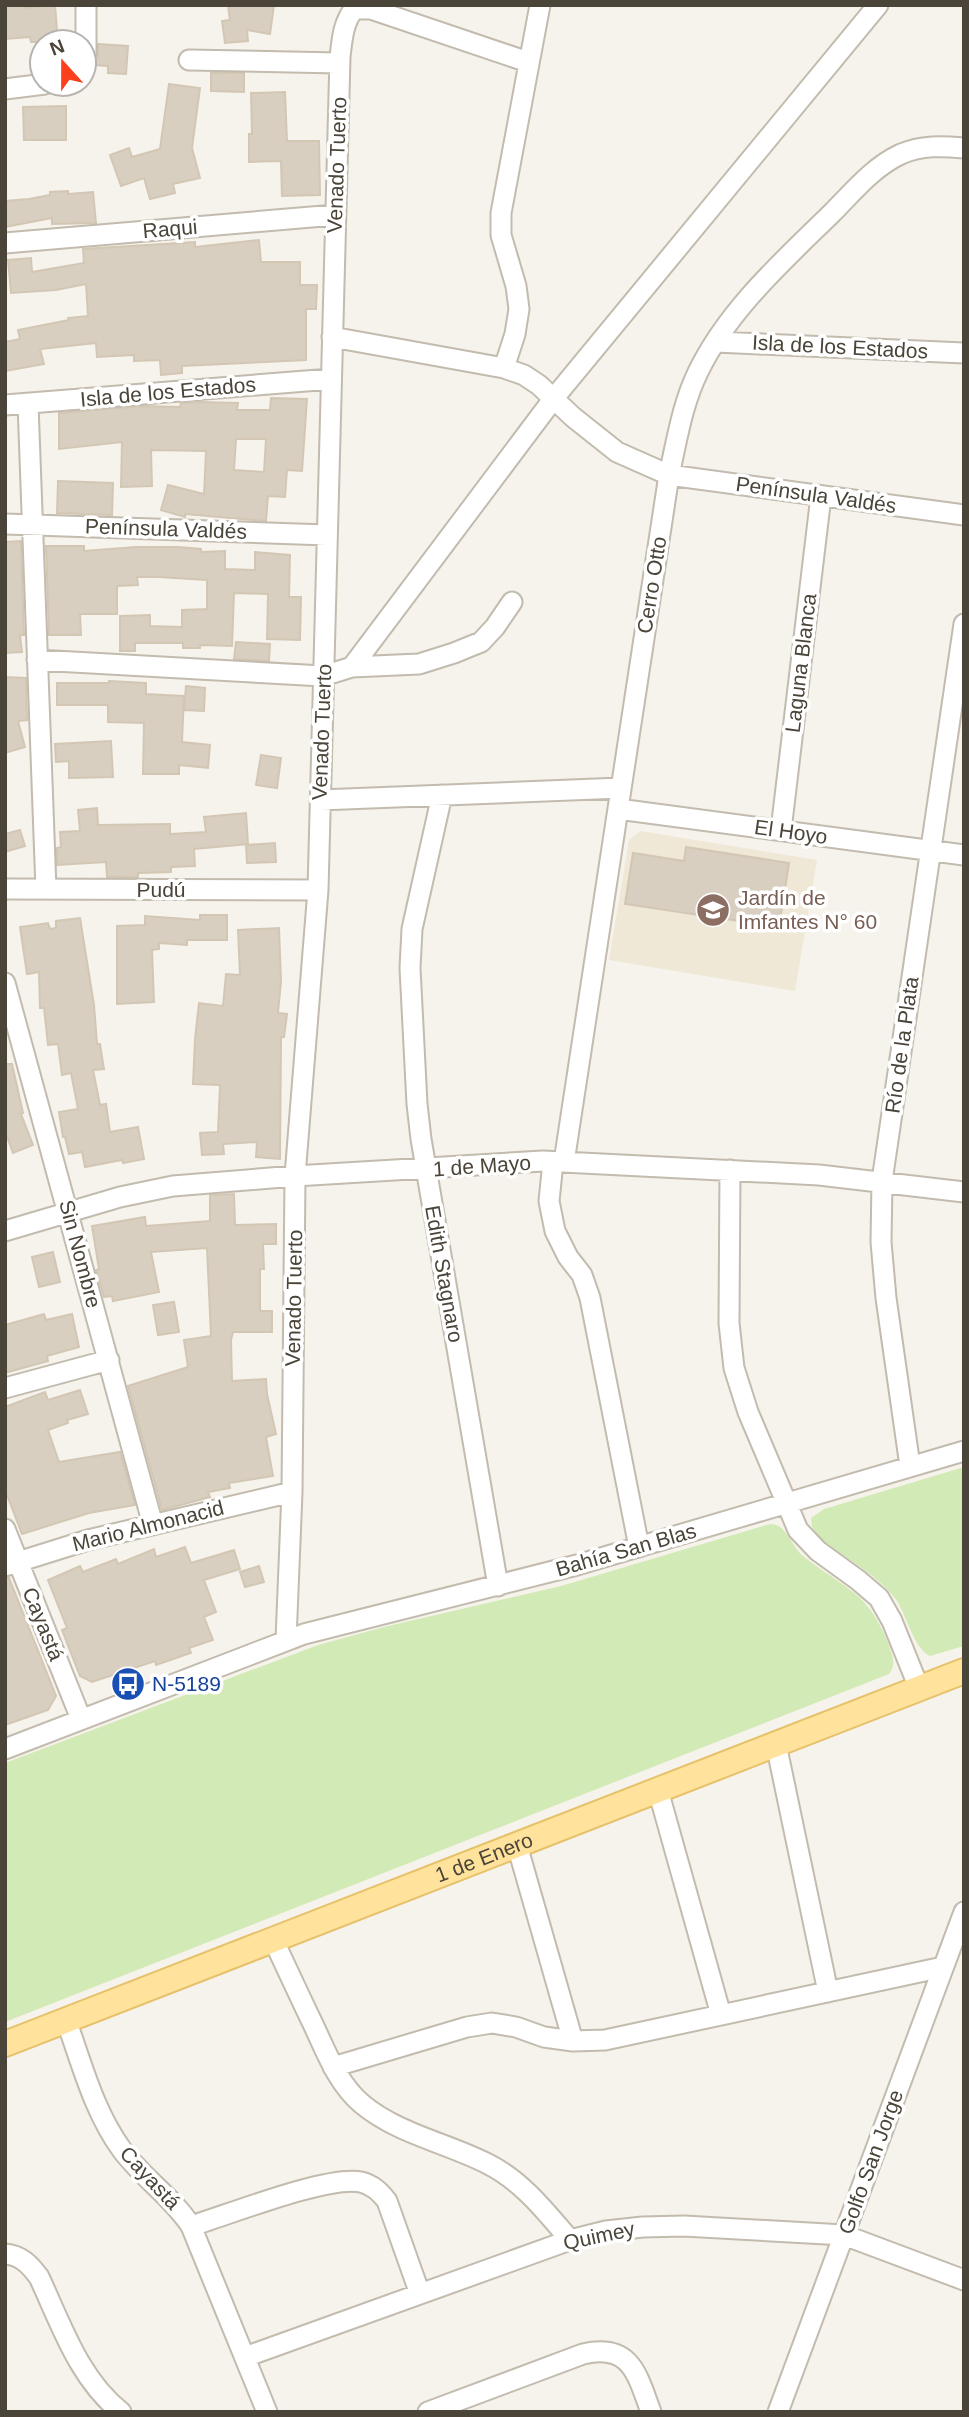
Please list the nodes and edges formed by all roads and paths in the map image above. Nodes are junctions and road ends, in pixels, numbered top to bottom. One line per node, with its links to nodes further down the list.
1 (86, 5): 4 (street)
2 (540, 5): 6 (street)
3 (878, 5): 18 (street)
4 (86, 28)
5 (189, 60): 7 (street)
6 (528, 62): 7 (street, Venado Tuerto); 16 (street)
7 (340, 63): 11 (street, Venado Tuerto)
8 (28, 86): 9 (street)
9 (5, 89)
10 (964, 148): 14 (street, Cerro Otto)
11 (335, 215): 12 (street, Raqui); 13 (street, Venado Tuerto)
12 (5, 243)
13 (332, 337): 16 (street, Península Valdés); 17 (street, Venado Tuerto)
14 (716, 342): 15 (street, Isla de los Estados); 21 (street, Cerro Otto)
15 (964, 353)
16 (504, 368): 18 (street, Península Valdés)
17 (331, 379): 19 (street, Isla de los Estados); 26 (street, Venado Tuerto)
18 (554, 398): 21 (street, Península Valdés); 30 (street)
19 (28, 404): 20 (street, Isla de los Estados); 25 (street)
20 (5, 405)
21 (669, 475): 22 (street, Península Valdés); 32 (street, Cerro Otto)
22 (821, 496): 23 (street, Península Valdés); 36 (street, Laguna Blanca)
23 (964, 515)
24 (5, 524): 25 (street, Península Valdés)
25 (32, 524): 26 (street, Península Valdés); 29 (street)
26 (327, 535): 31 (street, Venado Tuerto)
27 (512, 602): 30 (street)
28 (964, 625): 37 (street, Río de la Plata)
29 (37, 660): 31 (street); 40 (street)
30 (352, 667): 31 (street)
31 (323, 676): 34 (street, Venado Tuerto)
32 (621, 788): 33 (street); 35 (street, Cerro Otto)
33 (442, 795): 34 (street); 44 (street, Edith Stagnaro)
34 (320, 800): 41 (street, Venado Tuerto)
35 (618, 809): 36 (street, El Hoyo); 43 (street, Cerro Otto)
36 (781, 830): 37 (street, El Hoyo)
37 (930, 850): 38 (street, El Hoyo); 47 (street, Río de la Plata)
38 (964, 855)
39 (5, 889): 40 (street, Pudú)
40 (46, 889): 41 (street, Pudú)
41 (318, 890): 46 (street, Venado Tuerto)
42 (5, 983): 49 (street, Sin Nombre)
43 (558, 1162): 44 (street, 1 de Mayo); 45 (street, 1 de Mayo); 59 (street, Cerro Otto)
44 (426, 1170): 46 (street, 1 de Mayo); 61 (street, Edith Stagnaro)
45 (730, 1170): 47 (street, 1 de Mayo); 56 (street)
46 (295, 1176): 49 (street, 1 de Mayo); 55 (street, Venado Tuerto)
47 (882, 1181): 48 (street, 1 de Mayo); 54 (street, Río de la Plata)
48 (964, 1192)
49 (69, 1212): 50 (street, 1 de Mayo); 51 (street, Sin Nombre)
50 (5, 1231)
51 (109, 1360): 52 (street); 57 (street, Sin Nombre)
52 (5, 1388)
53 (964, 1451): 54 (street, Bahía San Blas)
54 (910, 1466): 56 (street, Bahía San Blas)
55 (292, 1492): 57 (street, Mario Almonacid); 62 (street, Venado Tuerto)
56 (785, 1503): 59 (street, Bahía San Blas); 64 (street)
57 (153, 1525): 60 (street, Mario Almonacid)
58 (5, 1529): 60 (street, Cayastá)
59 (639, 1547): 61 (street, Bahía San Blas)
60 (12, 1563): 65 (street, Cayastá)
61 (498, 1586): 62 (street, Bahía San Blas)
62 (286, 1640): 65 (street, Bahía San Blas)
63 (964, 1671): 64 (main road, 1 de Enero)
64 (919, 1688): 66 (main road, 1 de Enero)
65 (81, 1719): 67 (street, Bahía San Blas)
66 (776, 1744): 68 (main road, 1 de Enero); 73 (street)
67 (5, 1749)
68 (658, 1790): 69 (main road, 1 de Enero); 74 (street)
69 (517, 1844): 71 (main road, 1 de Enero); 76 (street)
70 (964, 1912): 72 (street, Golfo San Jorge)
71 (273, 1940): 75 (main road, 1 de Enero); 78 (street)
72 (943, 1967): 73 (street); 80 (street, Golfo San Jorge)
73 (828, 1992): 74 (street)
74 (721, 2015): 76 (street)
75 (66, 2021): 77 (main road, 1 de Enero); 79 (street, Cayastá)
76 (573, 2041): 78 (street)
77 (5, 2044)
78 (333, 2067): 81 (street)
79 (191, 2226): 84 (street); 85 (street, Cayastá)
80 (844, 2235): 81 (street, Quimey); 83 (street, Quimey); 90 (street, Golfo San Jorge)
81 (570, 2240): 84 (street, Quimey)
82 (5, 2254): 86 (street)
83 (964, 2280)
84 (420, 2294): 85 (street, Quimey)
85 (245, 2357): 87 (street, Cayastá)
86 (121, 2412)
87 (267, 2412)
88 (428, 2412): 89 (street)
89 (651, 2412)
90 (778, 2412)

